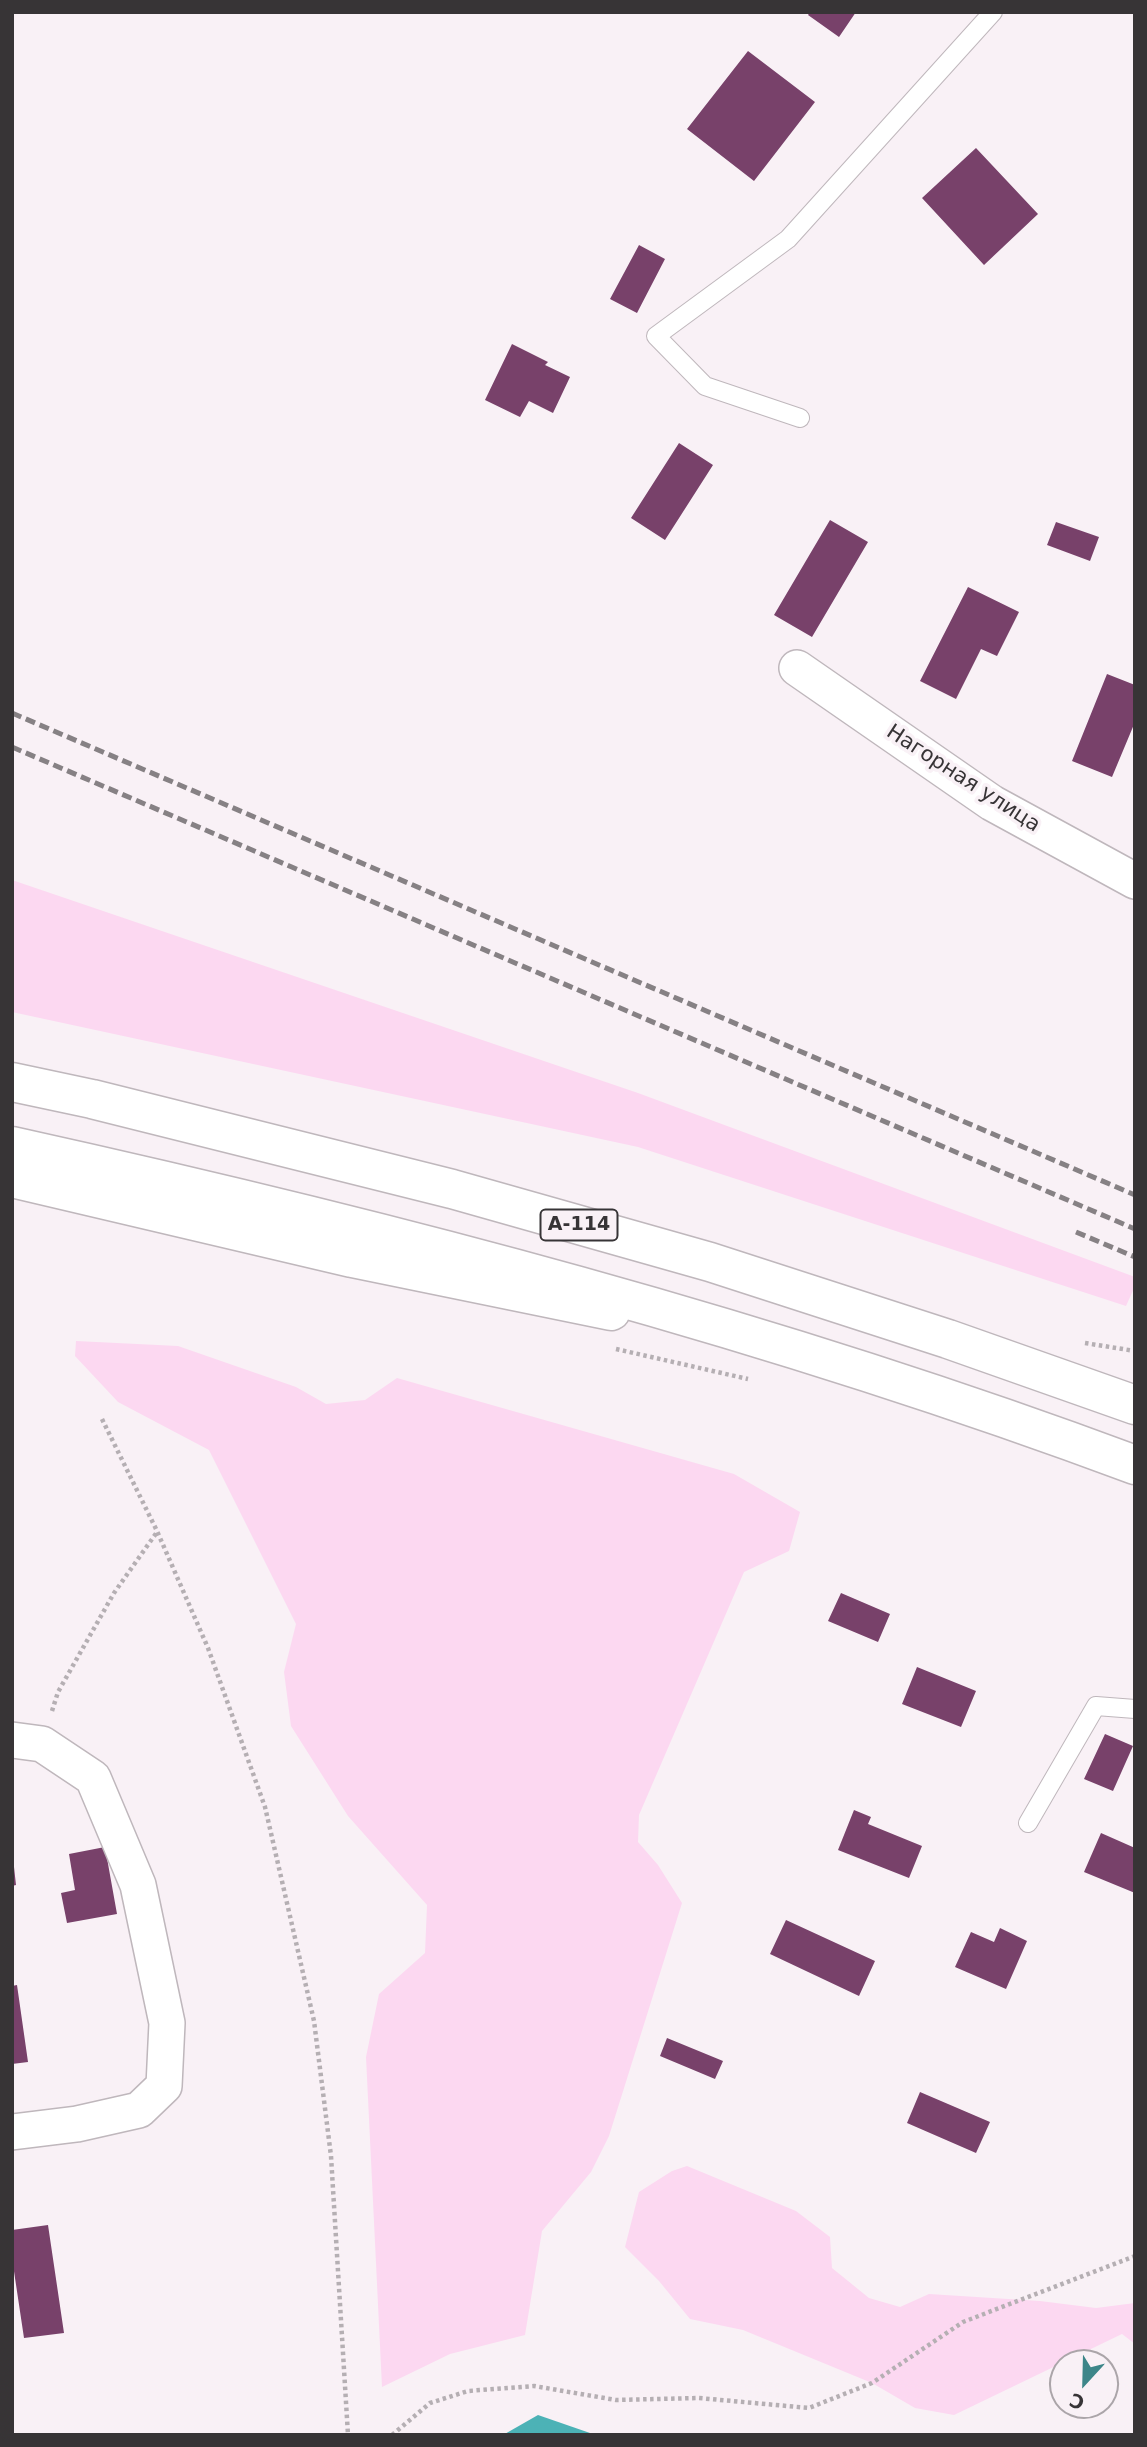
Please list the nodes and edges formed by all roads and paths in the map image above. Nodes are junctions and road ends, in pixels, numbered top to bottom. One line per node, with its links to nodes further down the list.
1 (993, 12): 2 (lane)
2 (800, 418)
3 (797, 667): 4 (street, Нагорная улица)
4 (1135, 881)
5 (12, 1082): 9 (main road, А-114)
6 (12, 1146): 8 (main road)
7 (12, 1178): 8 (main road)
8 (790, 1348): 11 (main road)
9 (1135, 1405)
10 (102, 1419): 12 (path)
11 (1135, 1465)
12 (158, 1531): 14 (path); 18 (path)
13 (1135, 1709): 15 (lane)
14 (27, 1742): 16 (street)
15 (1028, 1823)
16 (12, 2132)
17 (1135, 2256): 19 (path)
18 (348, 2435)
19 (392, 2435)

